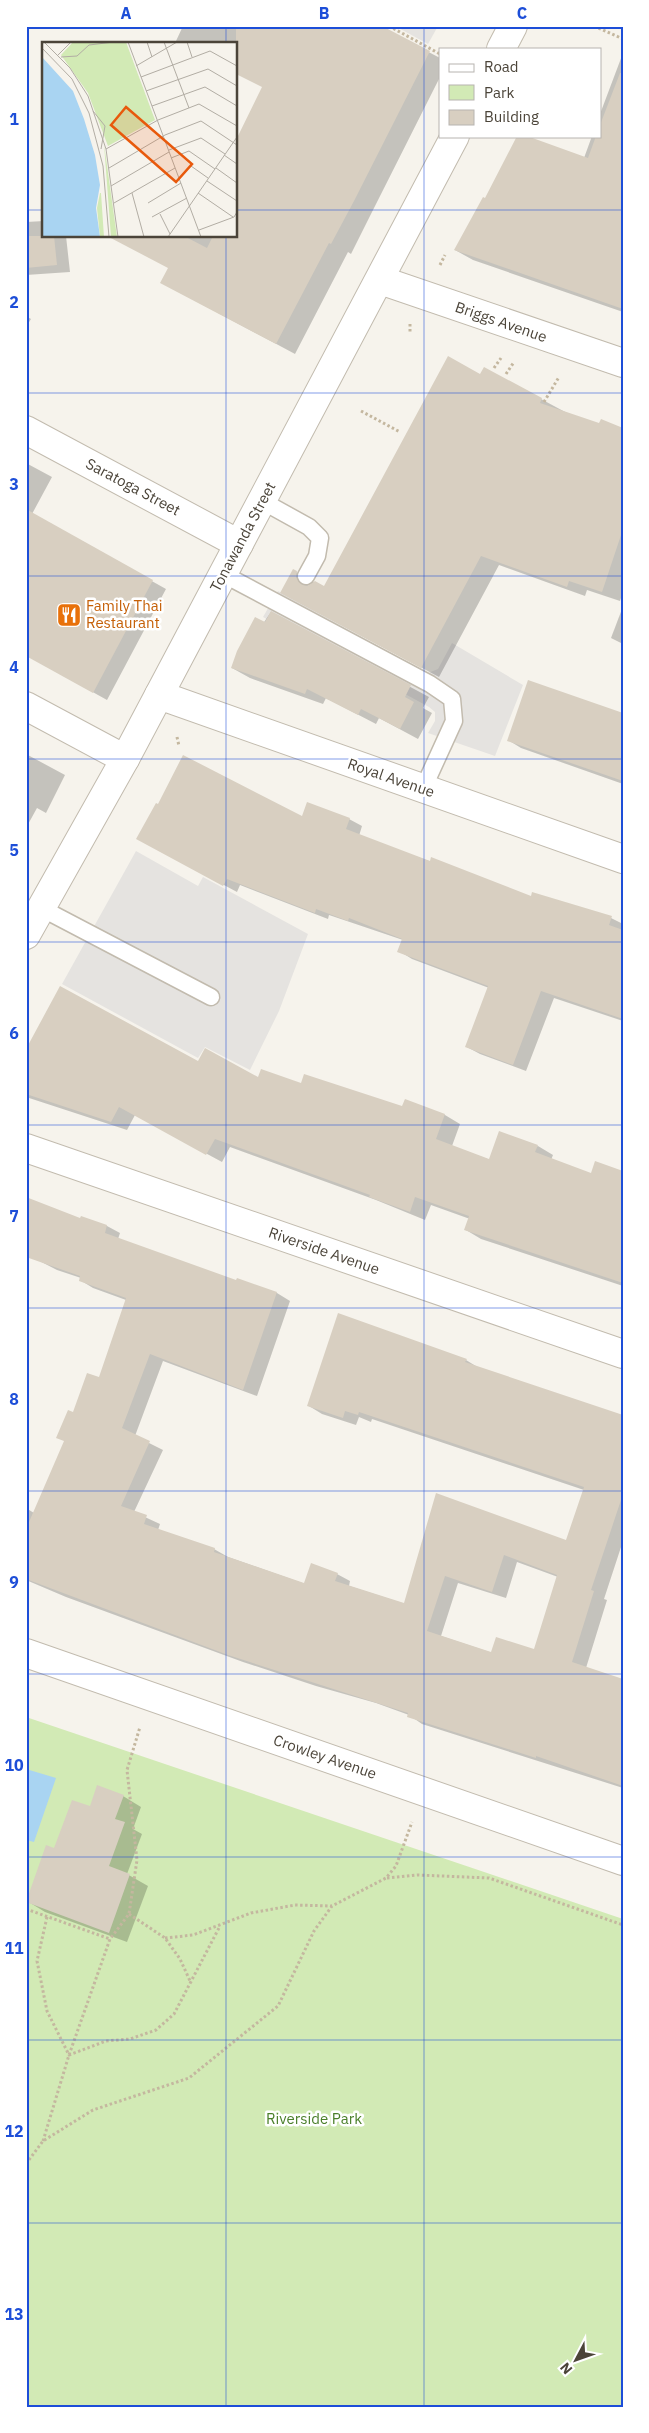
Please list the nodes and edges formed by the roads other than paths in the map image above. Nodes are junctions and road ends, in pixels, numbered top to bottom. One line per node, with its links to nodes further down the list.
1 (454, 138): 2 (street, Tonawanda Street)
2 (380, 280): 3 (street, Briggs Avenue); 5 (street, Tonawanda Street)
3 (623, 363)
4 (26, 430): 6 (street, Saratoga Street)
5 (262, 501): 6 (street, Tonawanda Street); 8 (lane)
6 (239, 544): 7 (street, Tonawanda Street)
7 (223, 574): 9 (street, Tonawanda Street); 12 (lane)
8 (306, 576)
9 (159, 695): 11 (street, Tonawanda Street); 12 (street, Royal Avenue)
10 (26, 706): 11 (street)
11 (125, 759): 14 (street, Tonawanda Street)
12 (423, 789): 13 (street, Royal Avenue)
13 (623, 859)
14 (41, 908): 15 (street, Tonawanda Street); 16 (lane)
15 (26, 935)
16 (211, 997)
17 (26, 1148): 18 (street, Riverside Avenue)
18 (623, 1354)
19 (26, 1653): 20 (street, Crowley Avenue)
20 (623, 1861)

